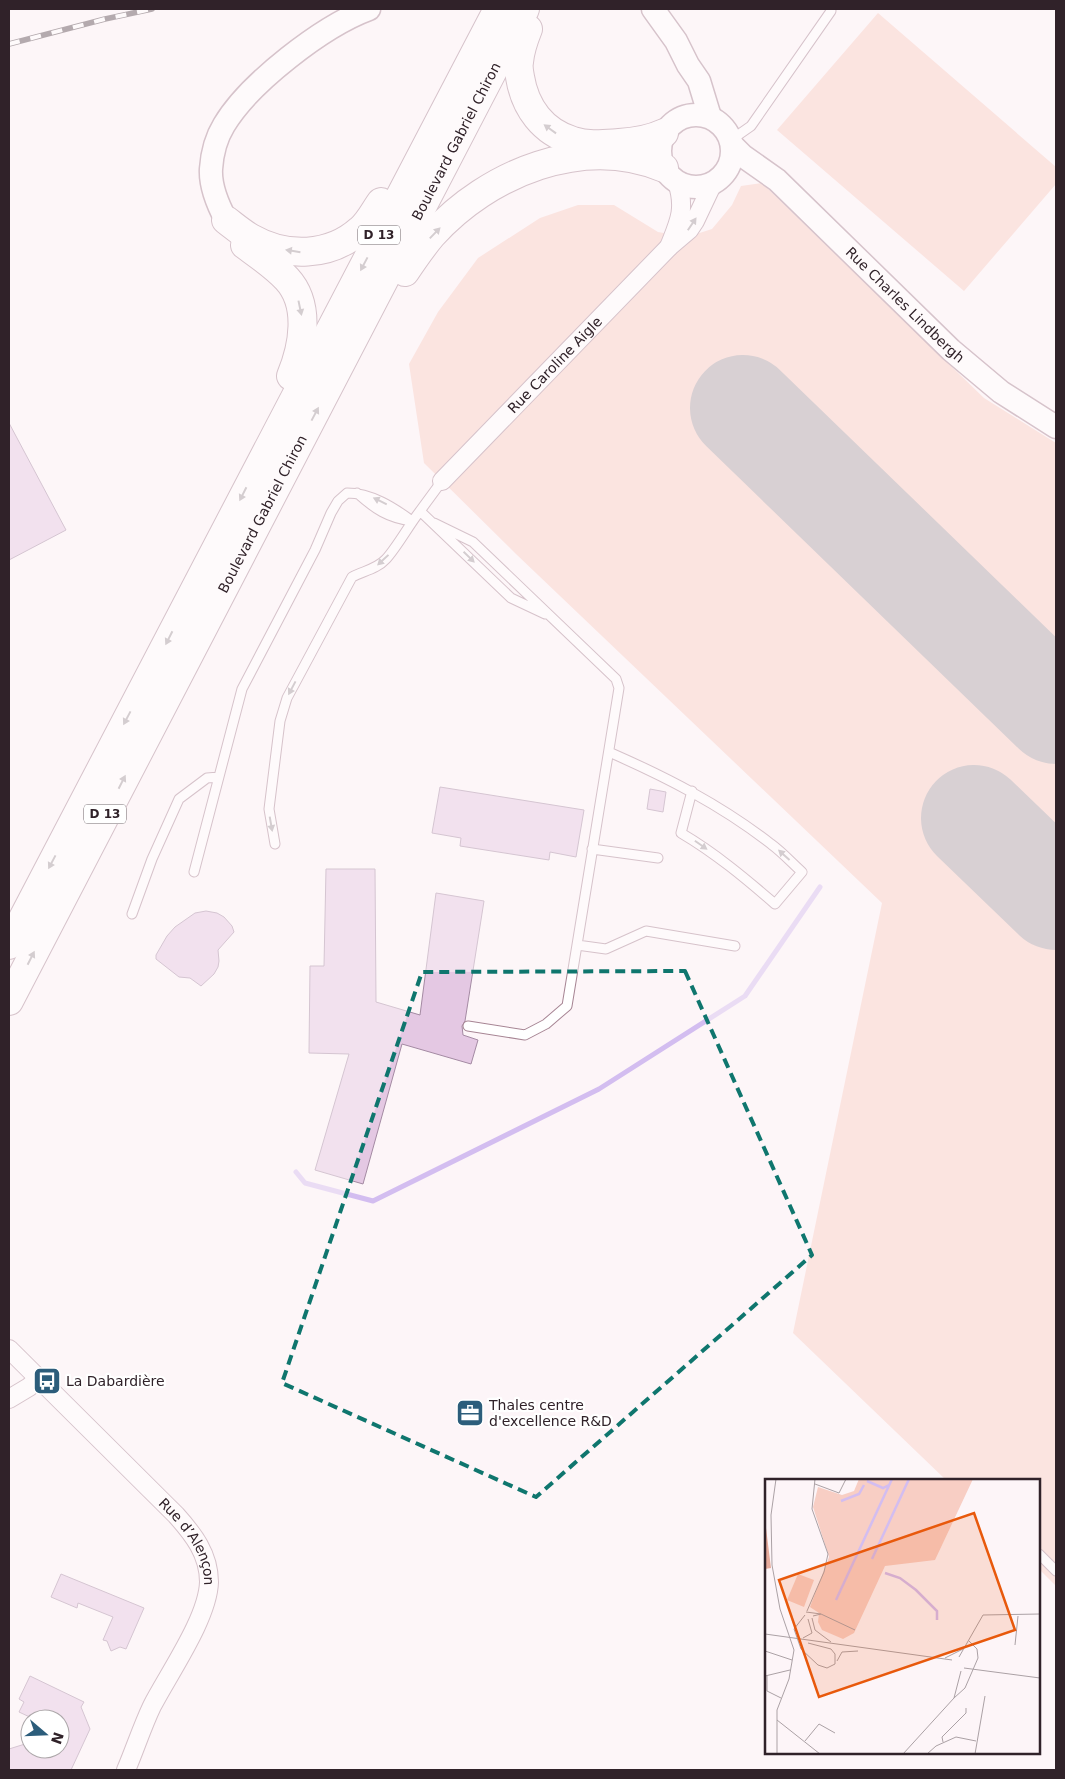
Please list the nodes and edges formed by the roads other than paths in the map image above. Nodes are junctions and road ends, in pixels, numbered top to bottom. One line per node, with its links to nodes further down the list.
1 (369, 9): 13 (street)
2 (653, 9): 6 (street)
3 (831, 11): 9 (lane)
4 (516, 17): 5 (main road, Boulevard Gabriel Chiron / D 13); 8 (main road, one-way to 4); 15 (main road, Boulevard Gabriel Chiron / D 13)
5 (471, 60): 13 (main road, one-way to 13); 17 (main road, Boulevard Gabriel Chiron / D 13, one-way to 17)
6 (688, 65): 7 (street); 8 (street)
7 (710, 117): 8 (street); 9 (street)
8 (674, 124): 11 (street)
9 (731, 142): 10 (street, Rue Charles Lindbergh); 12 (street)
10 (764, 171): 12 (street); 16 (street, Rue Charles Lindbergh)
11 (670, 175): 12 (street); 14 (street, Rue Caroline Aigle); 15 (main road, one-way to 11)
12 (719, 178): 14 (street, Rue Caroline Aigle, one-way to 12)
13 (226, 220): 17 (main road, one-way to 17)
14 (669, 247): 18 (street, Rue Caroline Aigle)
15 (354, 341): 34 (main road, Boulevard Gabriel Chiron / D 13, one-way to 15)
16 (1056, 427)
17 (266, 451): 31 (main road, Boulevard Gabriel Chiron / D 13, one-way to 31)
18 (442, 481): 19 (lane)
19 (420, 511): 20 (lane); 21 (lane)
20 (412, 521): 24 (lane); 26 (lane, one-way to 26)
21 (434, 523): 22 (lane); 22 (lane, one-way to 22)
22 (552, 617): 23 (lane)
23 (609, 752): 25 (lane); 27 (lane)
24 (219, 778): 29 (lane); 30 (lane)
25 (692, 792): 25 (lane, one-way to 25)
26 (275, 844)
27 (592, 849): 28 (lane); 32 (lane)
28 (658, 858)
29 (194, 872)
30 (132, 914)
31 (10, 939)
32 (577, 946): 33 (lane); 35 (lane)
33 (735, 946)
34 (9, 1001)
35 (468, 1026)
36 (9, 1349): 37 (street, Rue d’Alençon)
37 (38, 1379): 38 (street); 41 (street, Rue d’Alençon)
38 (9, 1399)
39 (1040, 1555): 40 (lane)
40 (1056, 1571)
41 (126, 1770)

